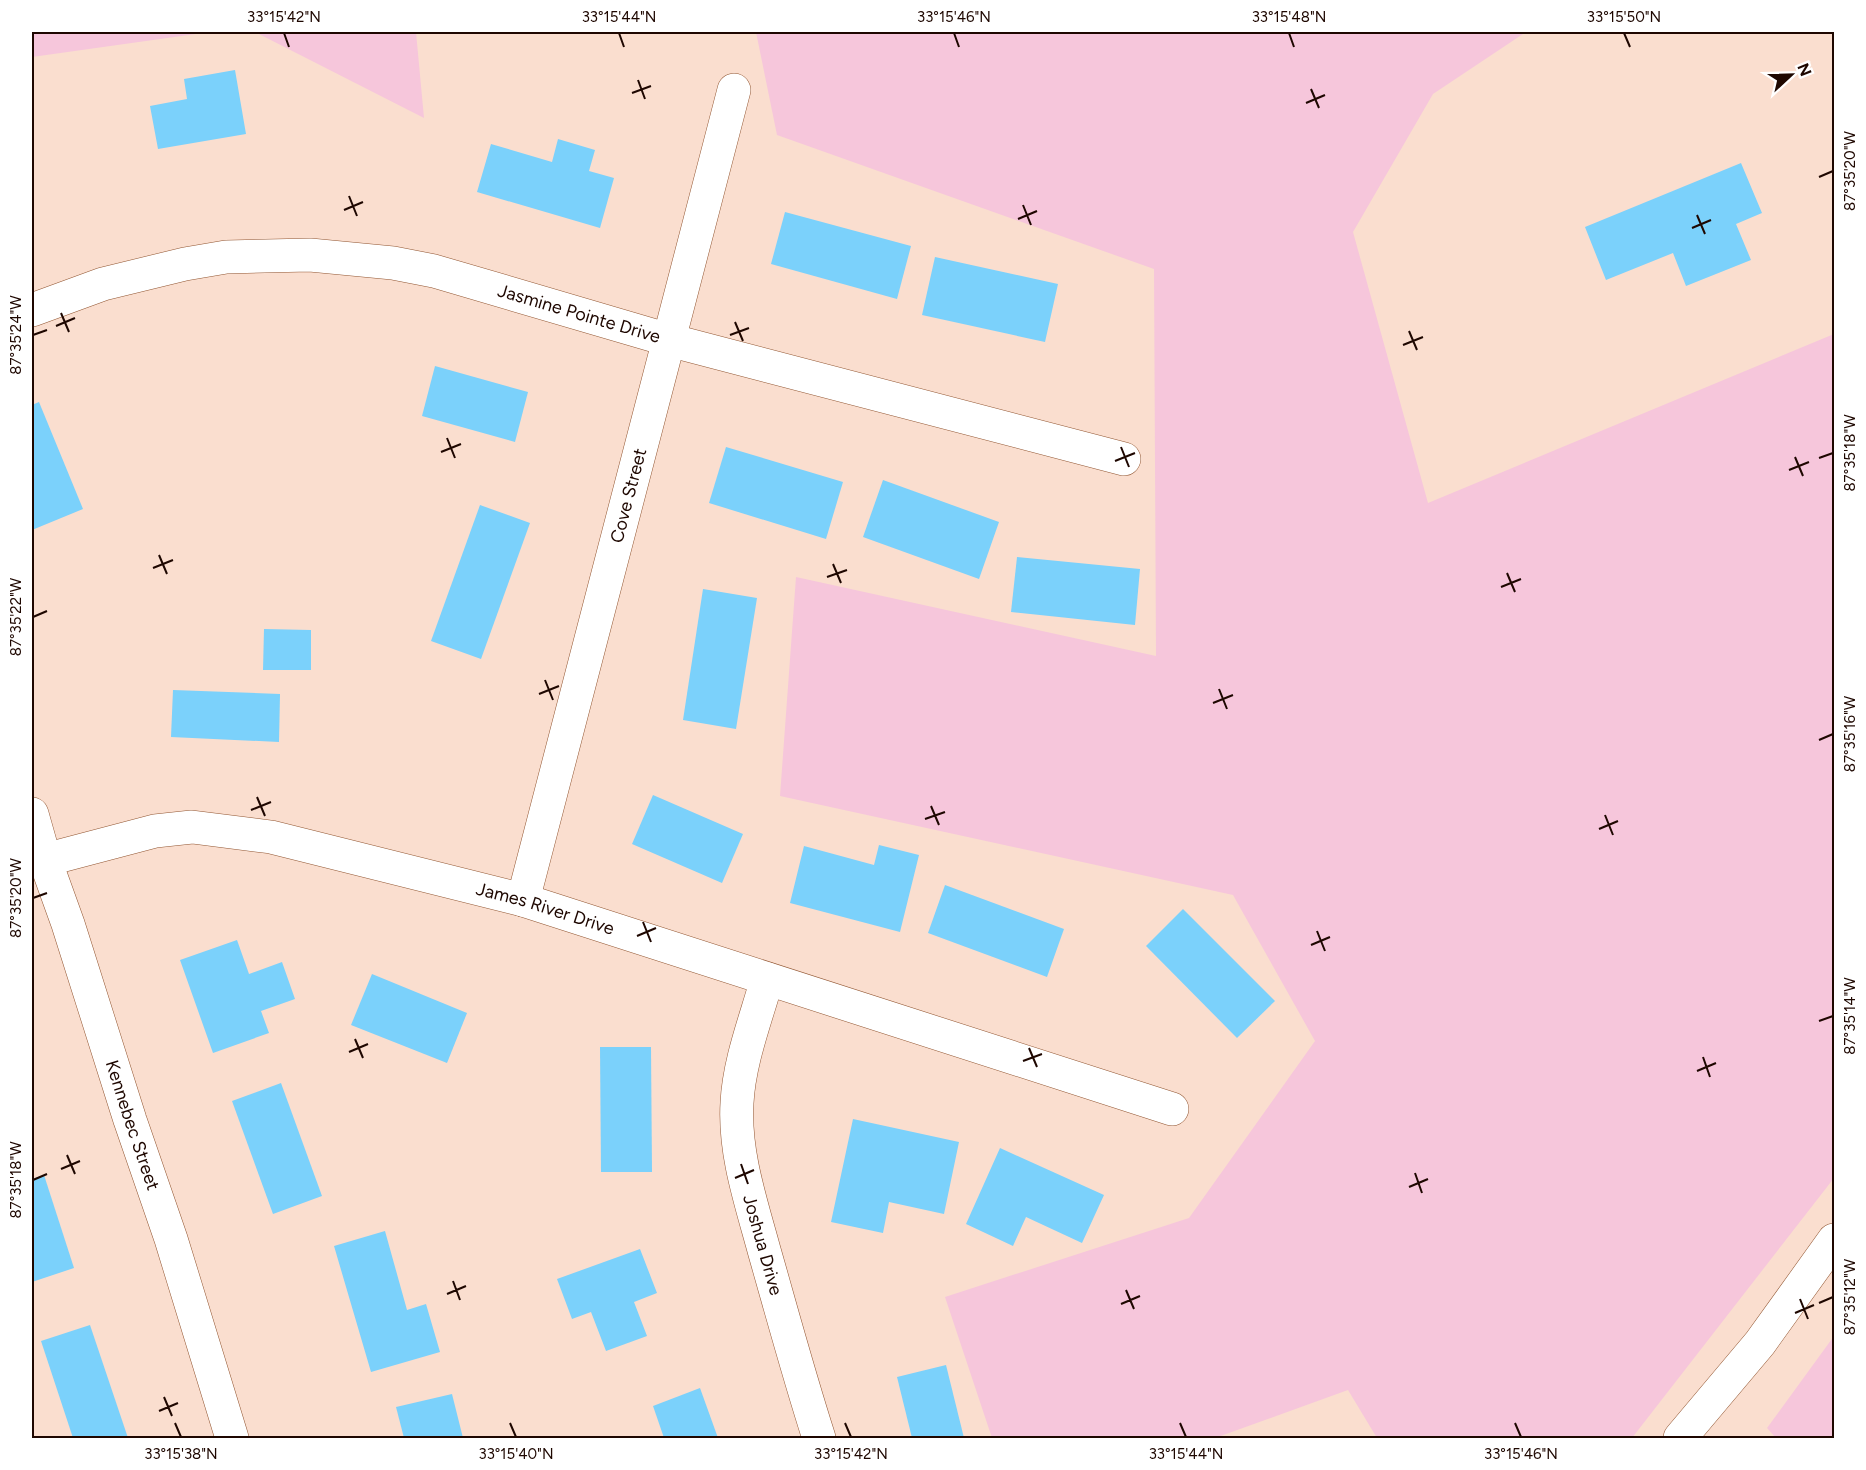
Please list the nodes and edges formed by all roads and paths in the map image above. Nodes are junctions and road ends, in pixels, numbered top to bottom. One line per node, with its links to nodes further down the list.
1 (734, 90): 3 (street, Cove Street)
2 (32, 310): 3 (street, Jasmine Pointe Drive)
3 (669, 340): 4 (street, Jasmine Pointe Drive); 7 (street, Cove Street)
4 (1124, 459)
5 (32, 814): 6 (street, Kennebec Street)
6 (45, 860): 7 (street, James River Drive); 11 (street, Kennebec Street)
7 (523, 900): 8 (street, James River Drive)
8 (767, 979): 9 (street, James River Drive); 12 (street, Joshua Drive)
9 (1172, 1109)
10 (1834, 1240): 13 (street)
11 (232, 1438)
12 (819, 1438)
13 (1680, 1438)

